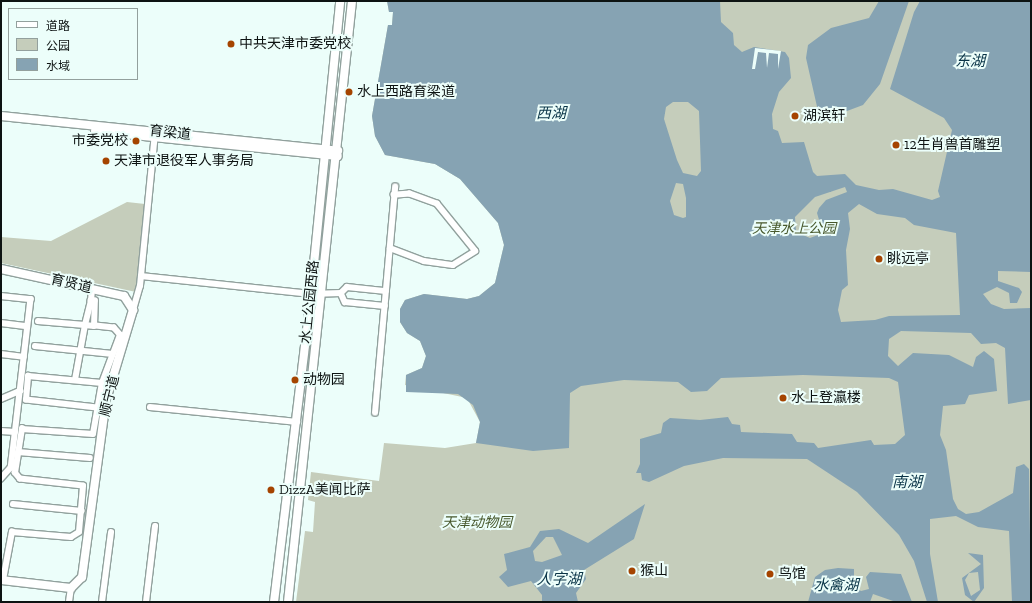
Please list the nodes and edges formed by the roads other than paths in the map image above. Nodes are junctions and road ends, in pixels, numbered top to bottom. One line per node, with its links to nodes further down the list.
1 (340, 1): 6 (main road, 水上公园西路)
2 (352, 1): 7 (main road, 水上公园西路)
3 (1, 116): 5 (main road, 育梁道)
4 (1, 122): 5 (main road)
5 (155, 135): 6 (main road, 育梁道); 12 (street, 顺宁道)
6 (325, 152): 7 (main road, 育梁道); 17 (main road, 水上公园西路)
7 (338, 154): 14 (main road, 水上公园西路)
8 (395, 187): 9 (street)
9 (394, 196): 10 (street); 10 (street)
10 (390, 248): 15 (street)
11 (1, 269): 13 (main road, 育贤道)
12 (141, 276): 17 (street); 21 (street, 顺宁道)
13 (92, 289): 19 (street); 21 (main road, 育贤道)
14 (323, 291): 16 (street); 17 (street); 56 (main road, 水上公园西路)
15 (386, 291): 16 (street); 20 (street)
16 (341, 293): 20 (street)
17 (311, 294): 39 (main road, 水上公园西路)
18 (1, 296): 25 (street)
19 (90, 301): 24 (street); 26 (street)
20 (385, 306): 38 (street)
21 (133, 310): 51 (main road, 顺宁道)
22 (38, 320): 24 (street)
23 (1, 323): 25 (street)
24 (85, 325): 26 (street); 28 (street)
25 (28, 326): 31 (street)
26 (94, 326): 30 (street)
27 (35, 346): 28 (street)
28 (80, 351): 30 (street); 32 (street)
29 (1, 354): 31 (street)
30 (113, 354): 33 (street)
31 (24, 357): 34 (street)
32 (75, 380): 33 (street); 37 (street)
33 (102, 383): 37 (street)
34 (20, 391): 35 (street); 41 (street)
35 (1, 399)
36 (150, 407): 39 (street)
37 (97, 408): 42 (street)
38 (375, 413)
39 (297, 422): 55 (main road, 水上公园西路)
40 (1, 431): 41 (street)
41 (15, 432): 44 (street)
42 (18, 452): 43 (street); 46 (street)
43 (90, 458)
44 (1, 478)
45 (13, 504): 46 (street)
46 (82, 511): 49 (street)
47 (155, 527): 54 (street)
48 (110, 533): 53 (street)
49 (4, 549): 50 (street)
50 (2, 580): 51 (main road)
51 (71, 588): 52 (street)
52 (69, 602)
53 (102, 602)
54 (146, 602)
55 (274, 602)
56 (288, 602)

